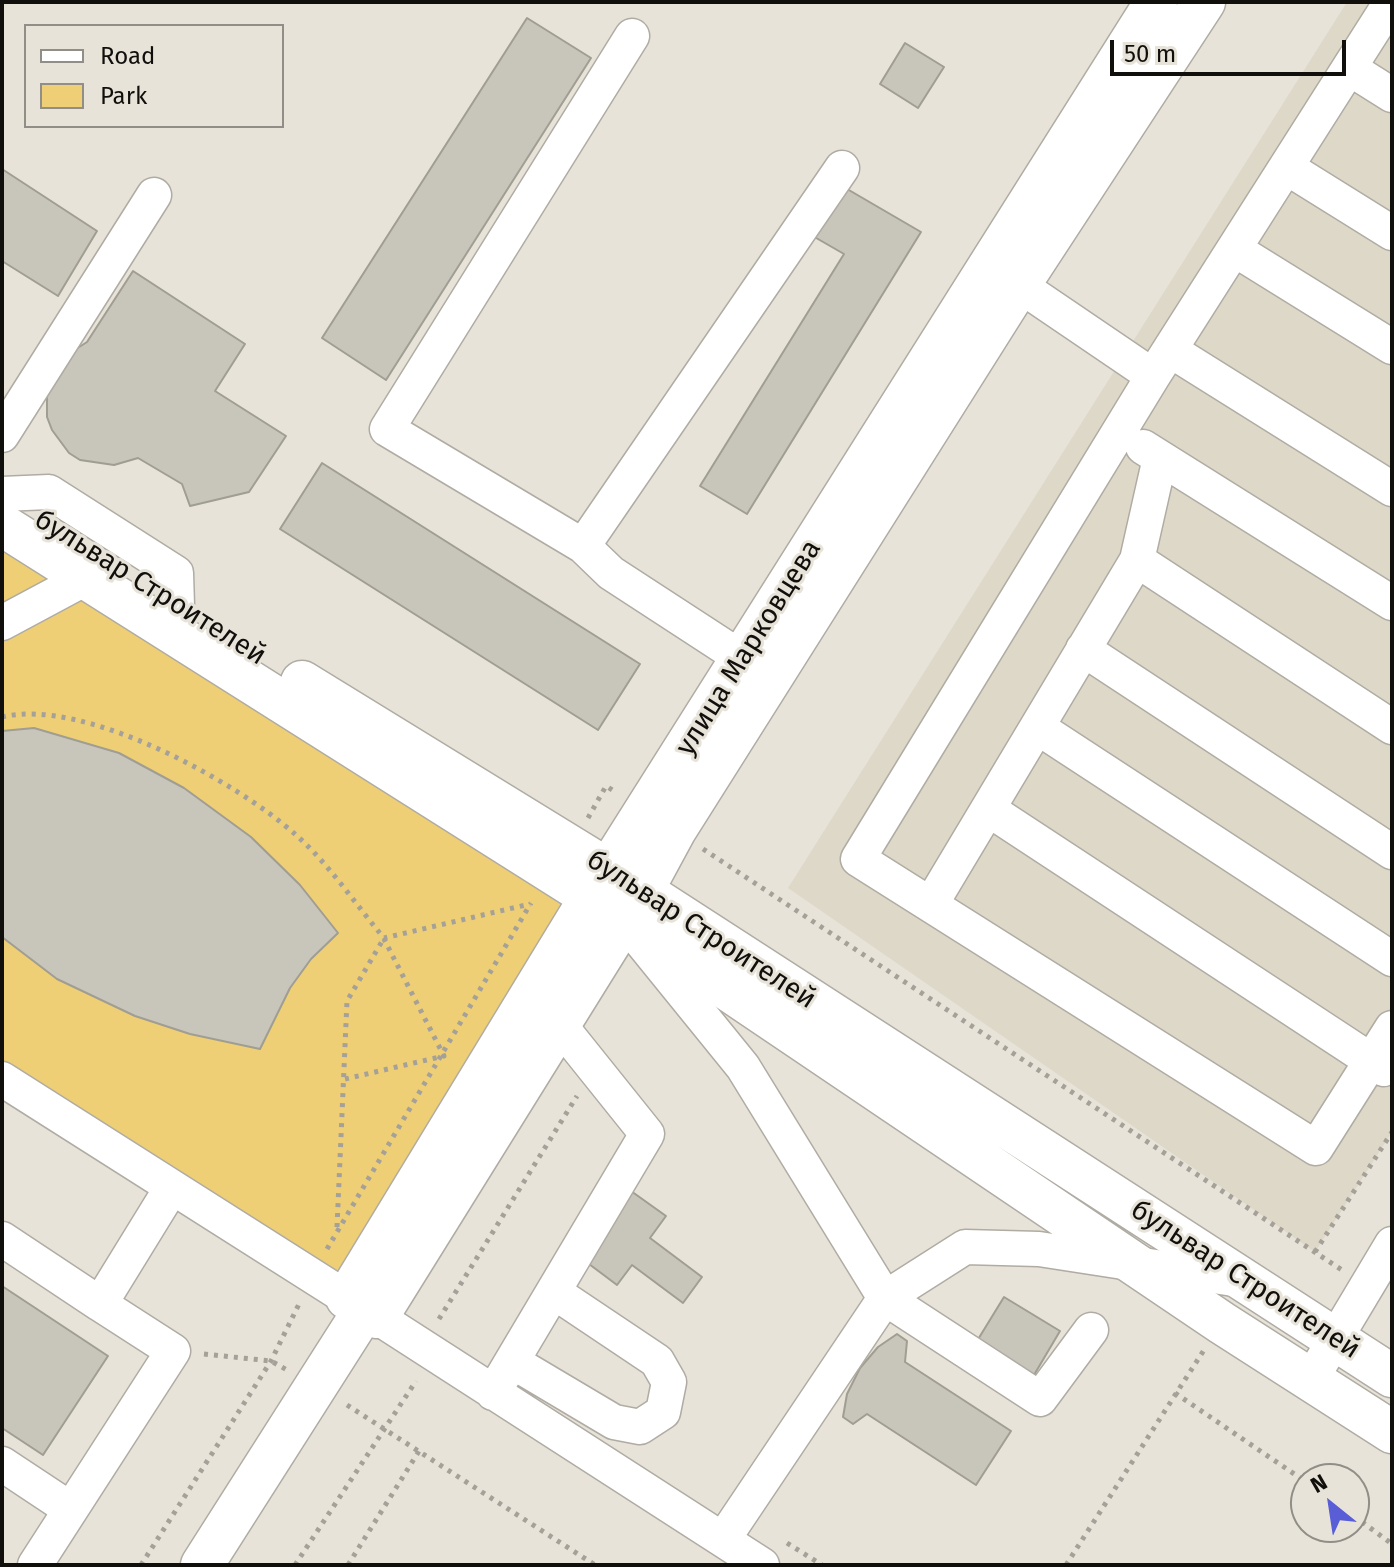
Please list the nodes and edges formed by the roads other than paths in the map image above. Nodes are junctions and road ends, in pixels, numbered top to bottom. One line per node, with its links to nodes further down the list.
1 (1156, 2): 27 (main road, улица Марковцева)
2 (1204, 2): 12 (main road, улица Марковцева)
3 (1391, 2): 5 (street)
4 (632, 36): 21 (street)
5 (1349, 68): 6 (street); 7 (street)
6 (1392, 95)
7 (1286, 167): 10 (street); 11 (street)
8 (842, 168): 21 (street)
9 (154, 195): 16 (street)
10 (1392, 233)
11 (1234, 249): 13 (street); 14 (street)
12 (1019, 285): 14 (street); 32 (main road, улица Марковцева)
13 (1392, 347)
14 (1162, 363): 15 (street); 18 (street)
15 (1114, 429): 17 (street); 33 (street)
16 (2, 435)
17 (1160, 458): 22 (street); 24 (street)
18 (1392, 489)
19 (2, 495): 32 (main road, бульвар Строителей)
20 (2, 525): 23 (main road, бульвар Строителей)
21 (583, 546): 27 (street)
22 (1137, 560): 26 (street); 29 (street)
23 (86, 578): 25 (street); 32 (main road, бульвар Строителей)
24 (1392, 603)
25 (2, 623)
26 (1083, 649): 28 (street); 31 (street)
27 (743, 659): 32 (main road, улица Марковцева)
28 (1037, 727): 30 (street); 34 (street)
29 (1392, 727)
30 (988, 809): 33 (street); 37 (street)
31 (1392, 852)
32 (616, 895): 35 (main road, улица Марковцева); 42 (main road, бульвар Строителей); 43 (main road, бульвар Строителей); 45 (street); 46 (main road, улица Марковцева)
33 (931, 904): 37 (street)
34 (1392, 959)
35 (558, 1023): 44 (street); 46 (main road, улица Марковцева)
36 (1392, 1028): 37 (street)
37 (1378, 1065)
38 (2, 1079): 39 (street)
39 (172, 1187): 46 (street); 47 (street)
40 (2, 1239): 47 (street)
41 (1392, 1244): 49 (street)
42 (1133, 1264): 43 (street); 45 (street); 52 (main road, бульвар Строителей)
43 (1247, 1281): 49 (main road, бульвар Строителей)
44 (554, 1292): 50 (street); 50 (street)
45 (885, 1298): 48 (street); 57 (street)
46 (351, 1300): 53 (street); 59 (main road, улица Марковцева)
47 (100, 1304): 56 (street)
48 (1091, 1330)
49 (1335, 1338): 51 (main road, бульвар Строителей); 52 (street)
50 (513, 1362): 53 (street)
51 (1392, 1376)
52 (1310, 1381): 54 (main road, бульвар Строителей)
53 (493, 1393): 57 (street)
54 (1392, 1432)
55 (2, 1464): 56 (street)
56 (70, 1509): 58 (street)
57 (724, 1538): 60 (street)
58 (35, 1565)
59 (202, 1565)
60 (762, 1565)

